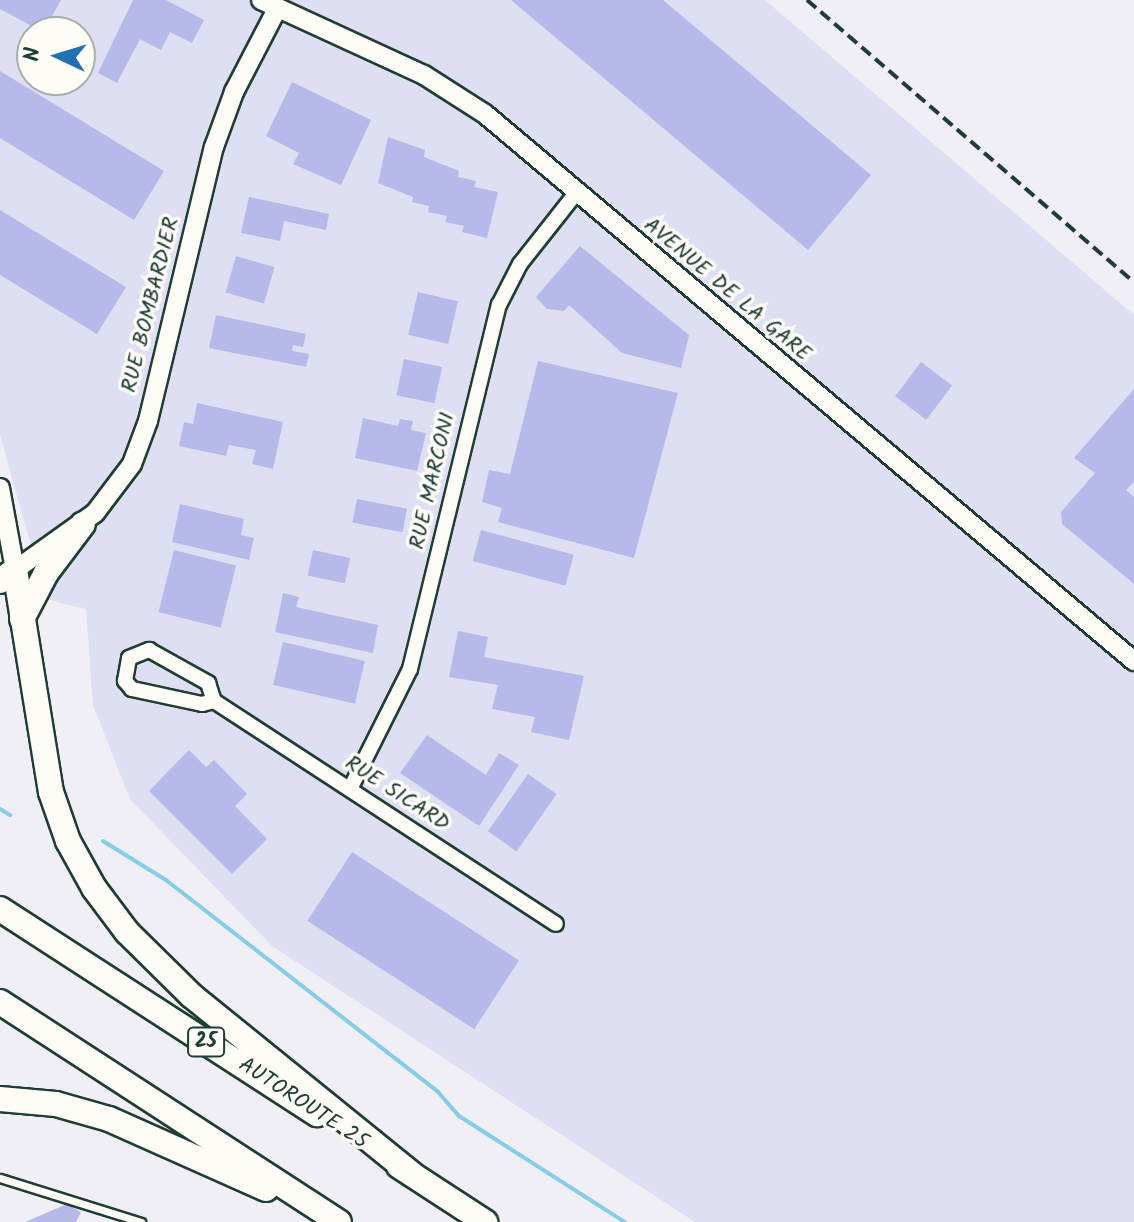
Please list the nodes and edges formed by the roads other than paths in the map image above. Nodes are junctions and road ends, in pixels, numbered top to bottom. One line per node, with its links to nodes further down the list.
1 (269, 5): 2 (street, AVENUE DE LA GARE); 4 (street, RUE BOMBARDIER)
2 (576, 193): 7 (street, AVENUE DE LA GARE); 9 (street, RUE MARCONI)
3 (0, 488): 5 (street)
4 (83, 524): 5 (street, RUE BOMBARDIER); 6 (highway)
5 (7, 576): 6 (highway)
6 (22, 619): 14 (highway)
7 (1134, 661)
8 (214, 701): 8 (street, RUE SICARD); 9 (street, RUE SICARD)
9 (350, 789): 11 (street, RUE SICARD)
10 (0, 909): 14 (highway, AUTOROUTE 25 / 25)
11 (556, 924)
12 (0, 1002): 17 (highway)
13 (0, 1099): 17 (highway)
14 (412, 1174): 18 (highway, AUTOROUTE 25 / 25)
15 (0, 1178): 16 (lane)
16 (141, 1222)
17 (338, 1222)
18 (485, 1222)

